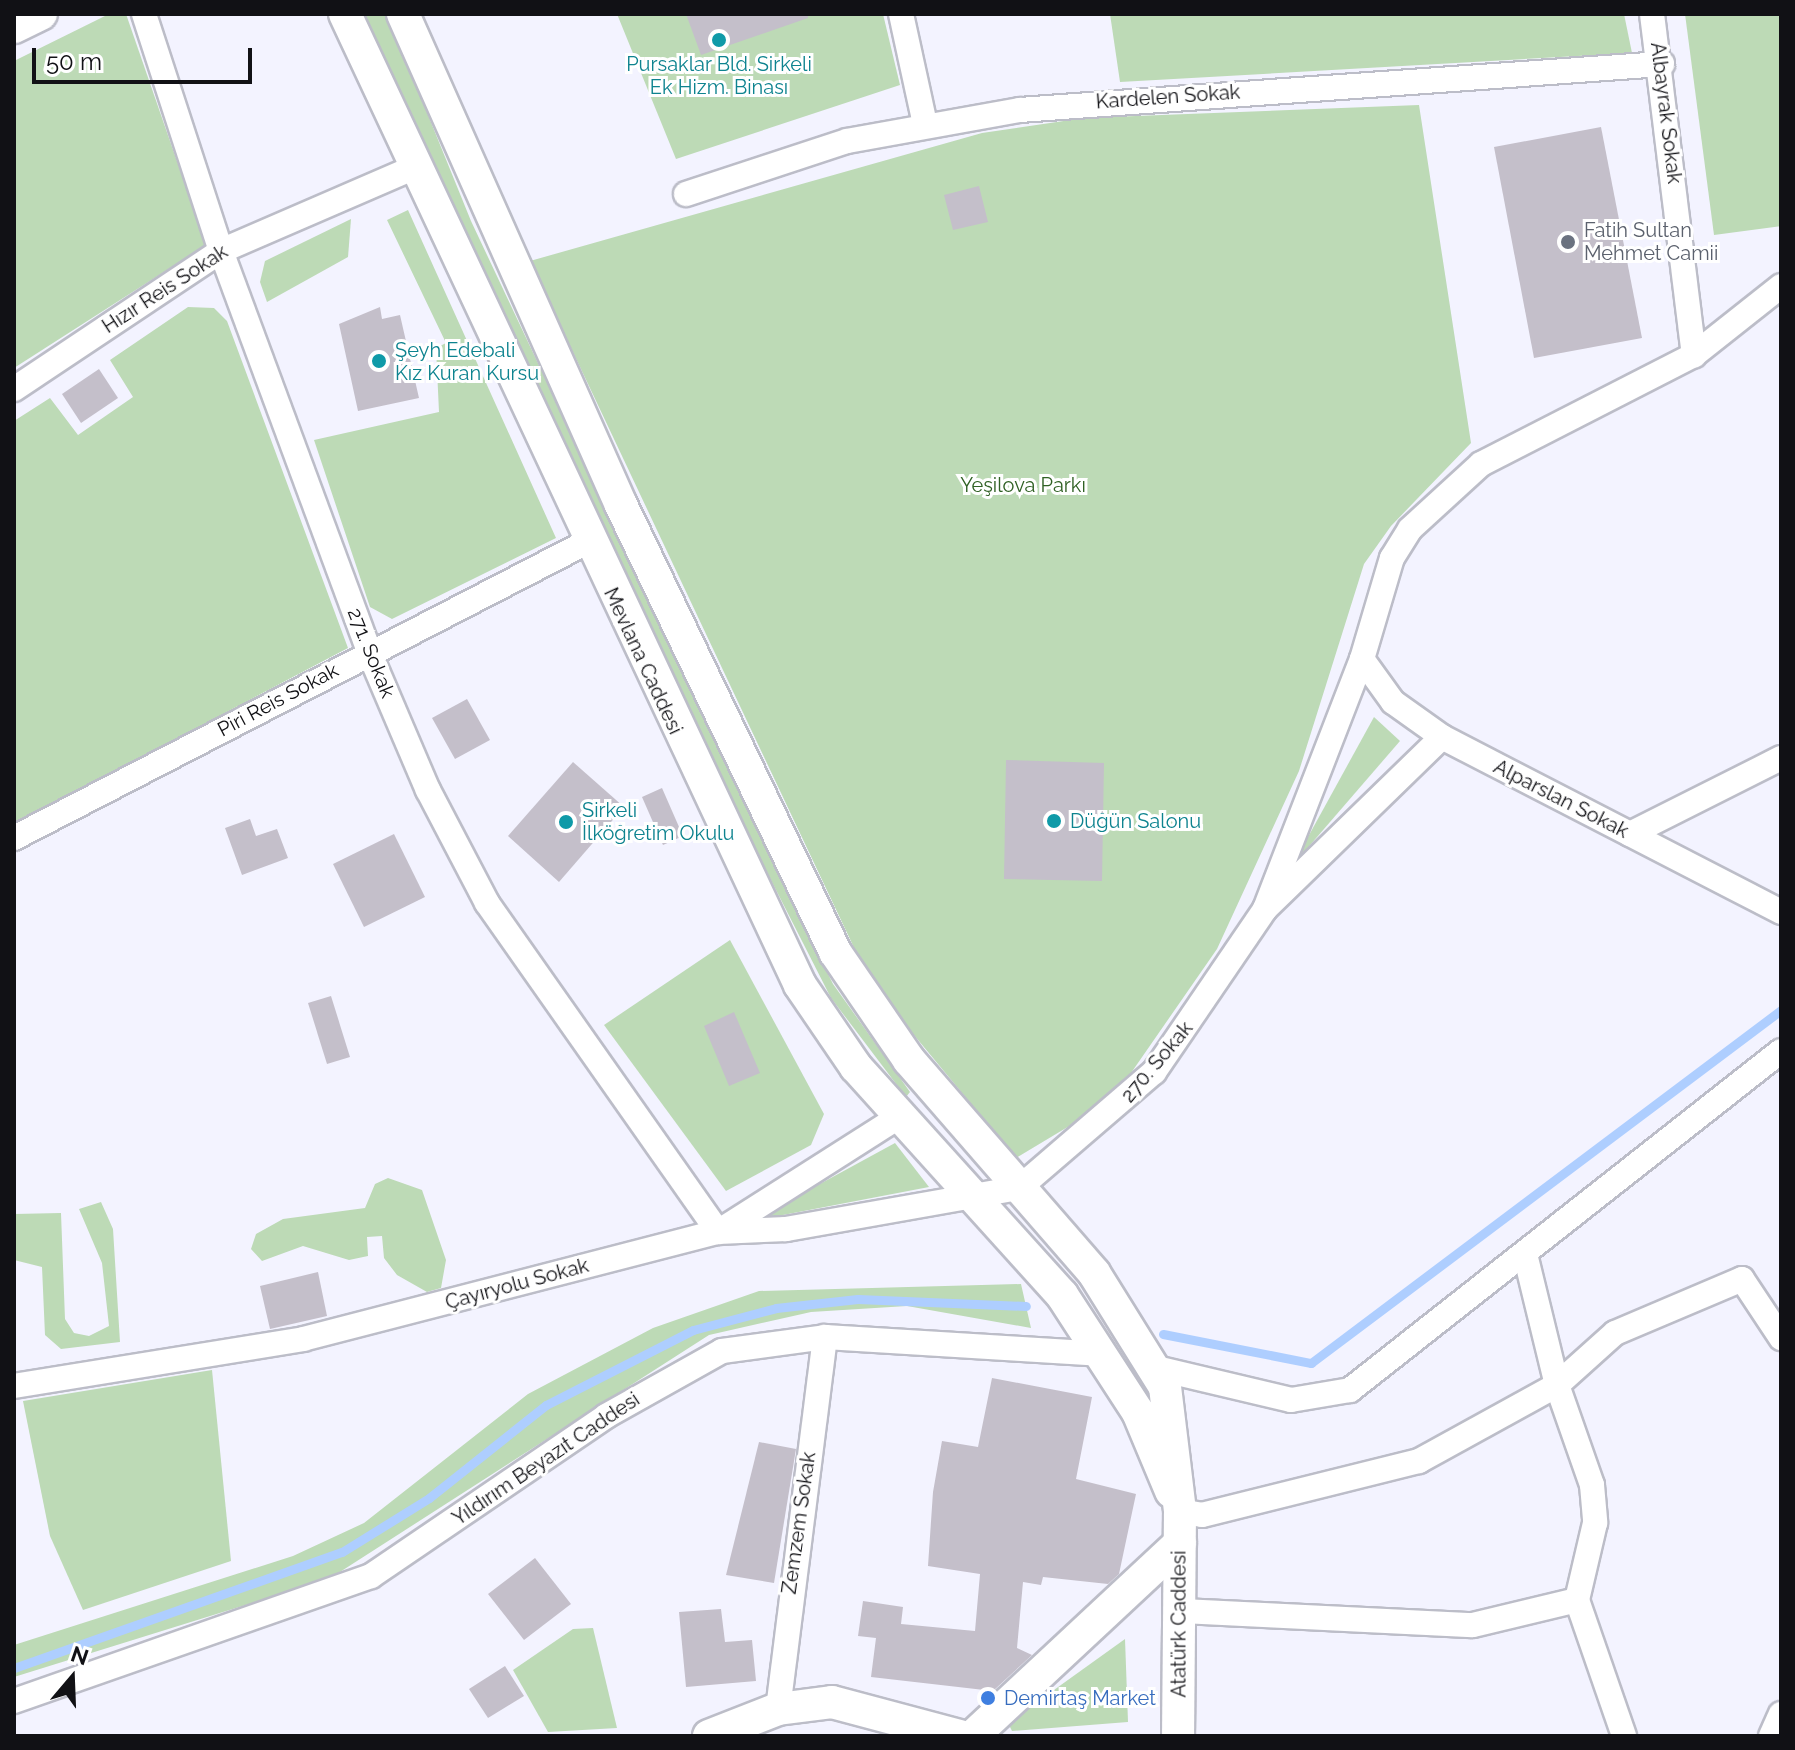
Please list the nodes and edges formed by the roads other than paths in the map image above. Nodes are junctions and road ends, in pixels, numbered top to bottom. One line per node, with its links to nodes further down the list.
1 (41, 14): 7 (street)
2 (144, 14): 12 (street, 271. Sokak)
3 (345, 14): 10 (street, Mevlana Caddesi)
4 (403, 14): 27 (street, Atatürk Caddesi)
5 (901, 14): 9 (street)
6 (1652, 14): 8 (street, Albayrak Sokak)
7 (14, 27)
8 (1662, 64): 9 (street, Kardelen Sokak); 14 (street, Albayrak Sokak)
9 (925, 124): 11 (street, Kardelen Sokak)
10 (413, 168): 12 (street, Hızır Reis Sokak); 16 (street, Mevlana Caddesi)
11 (686, 194)
12 (221, 251): 15 (street, Hızır Reis Sokak); 17 (street, 271. Sokak)
13 (1781, 286): 14 (street)
14 (1694, 355): 18 (street)
15 (14, 389)
16 (587, 542): 17 (street, Piri Reis Sokak); 26 (street, Mevlana Caddesi)
17 (369, 652): 22 (street, Piri Reis Sokak); 29 (street, 271. Sokak)
18 (1362, 659): 19 (street, Alparslan Sokak); 23 (street)
19 (1442, 737): 21 (street, Alparslan Sokak); 23 (street)
20 (1781, 758): 21 (street)
21 (1630, 834): 24 (street, Alparslan Sokak)
22 (14, 838)
23 (1265, 909): 27 (street, 270. Sokak)
24 (1781, 912)
25 (1781, 1051): 30 (street)
26 (900, 1116): 28 (street, Mevlana Caddesi); 29 (street)
27 (1019, 1188): 28 (street, Çayıryolu Sokak); 34 (street, Atatürk Caddesi)
28 (973, 1200): 29 (street, Çayıryolu Sokak); 33 (street, Mevlana Caddesi)
29 (718, 1232): 36 (street, Çayıryolu Sokak)
30 (1526, 1258): 34 (street); 35 (street)
31 (825, 1337): 33 (street, Yıldırım Beyazıt Caddesi); 41 (street, Yıldırım Beyazıt Caddesi); 42 (street, Zemzem Sokak)
32 (1781, 1338): 35 (street)
33 (1098, 1347): 37 (street)
34 (1156, 1368): 37 (street, Atatürk Caddesi)
35 (1557, 1385): 37 (street); 39 (street)
36 (14, 1386)
37 (1180, 1511): 38 (street, Atatürk Caddesi)
38 (1180, 1543): 40 (street, Atatürk Caddesi); 46 (street)
39 (1577, 1600): 40 (street); 48 (street)
40 (1182, 1611): 47 (street, Atatürk Caddesi)
41 (14, 1701)
42 (778, 1709): 44 (street); 45 (street)
43 (1781, 1714): 49 (street)
44 (709, 1736)
45 (960, 1736)
46 (973, 1736)
47 (1178, 1736)
48 (1624, 1736)
49 (1771, 1736)

